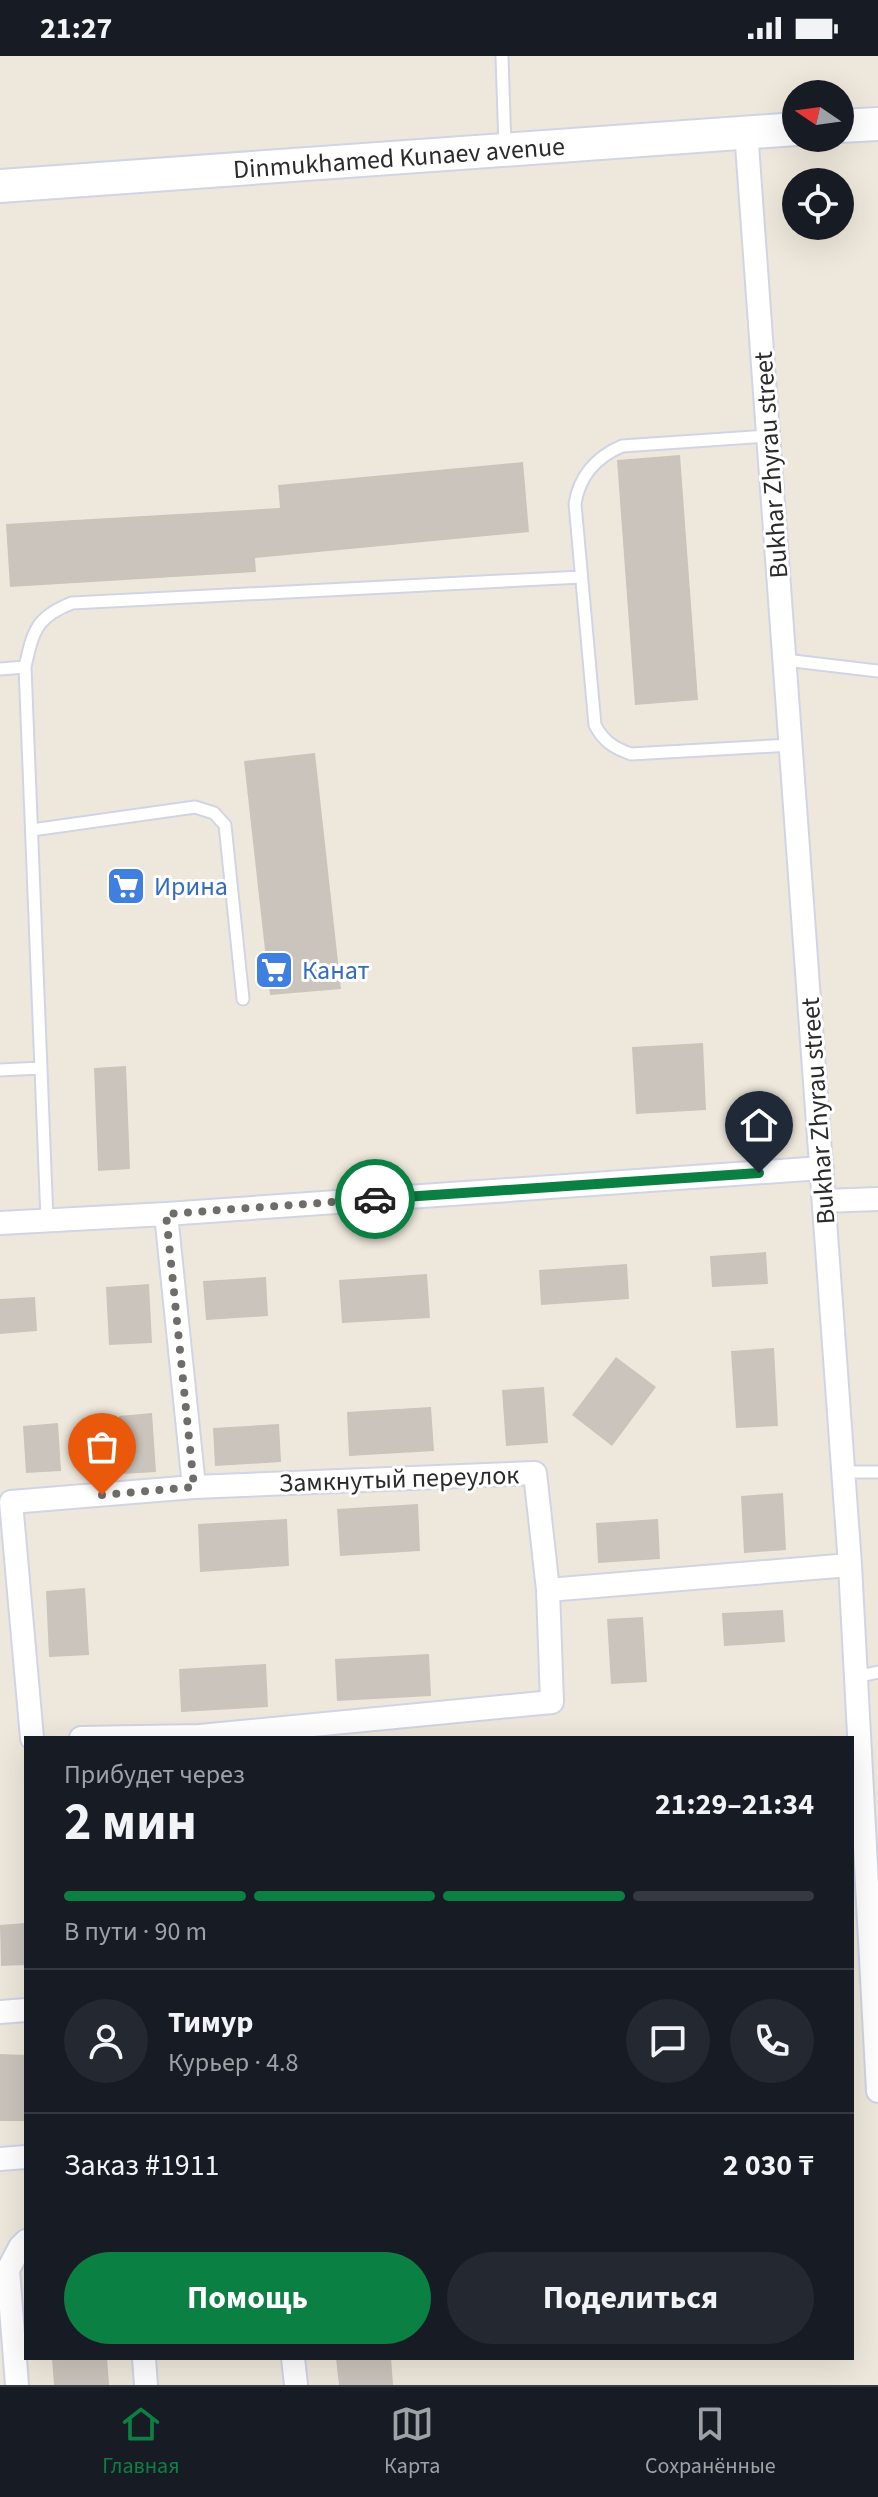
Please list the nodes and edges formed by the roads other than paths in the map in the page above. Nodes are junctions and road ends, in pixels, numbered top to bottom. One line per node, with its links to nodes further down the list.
1 (502, 56): 6 (lane)
2 (878, 124): 3 (street)
3 (854, 125)
4 (782, 130): 5 (street, Dinmukhamed Kunaev avenue)
5 (746, 131): 6 (street, Dinmukhamed Kunaev avenue); 8 (street, Bukhar Zhyrau street)
6 (505, 148): 7 (street, Dinmukhamed Kunaev avenue)
7 (0, 186)
8 (769, 436): 9 (lane); 10 (street, Bukhar Zhyrau street)
9 (581, 577): 11 (lane); 14 (lane)
10 (785, 660): 13 (lane); 14 (street, Bukhar Zhyrau street)
11 (25, 667): 12 (lane); 15 (lane)
12 (0, 669)
13 (878, 671)
14 (791, 745): 19 (street, Bukhar Zhyrau street)
15 (32, 830): 16 (lane); 17 (lane)
16 (243, 999)
17 (41, 1068): 18 (lane); 23 (lane)
18 (0, 1070)
19 (822, 1168): 21 (street, Bukhar Zhyrau street); 22 (street)
20 (878, 1199): 21 (street)
21 (824, 1201): 25 (street, Bukhar Zhyrau street)
22 (166, 1214): 23 (street); 27 (street)
23 (47, 1220): 24 (street)
24 (0, 1223)
25 (844, 1472): 26 (lane); 28 (street, Bukhar Zhyrau street)
26 (878, 1472)
27 (194, 1487): 29 (street, Замкнутый переулок); 31 (street, Замкнутый переулок)
28 (850, 1565): 29 (street); 30 (street, Bukhar Zhyrau street)
29 (548, 1590): 32 (street, Замкнутый переулок)
30 (867, 1674): 33 (street, Bukhar Zhyrau street)
31 (32, 1736)
32 (210, 1736)
33 (867, 1957): 36 (street, Bukhar Zhyrau street)
34 (24, 2010): 35 (street)
35 (0, 2012)
36 (878, 2091)
37 (24, 2157): 38 (street)
38 (0, 2159)
39 (24, 2243): 42 (street)
40 (144, 2360): 43 (street)
41 (293, 2360): 44 (street)
42 (17, 2385)
43 (146, 2385)
44 (296, 2385)

